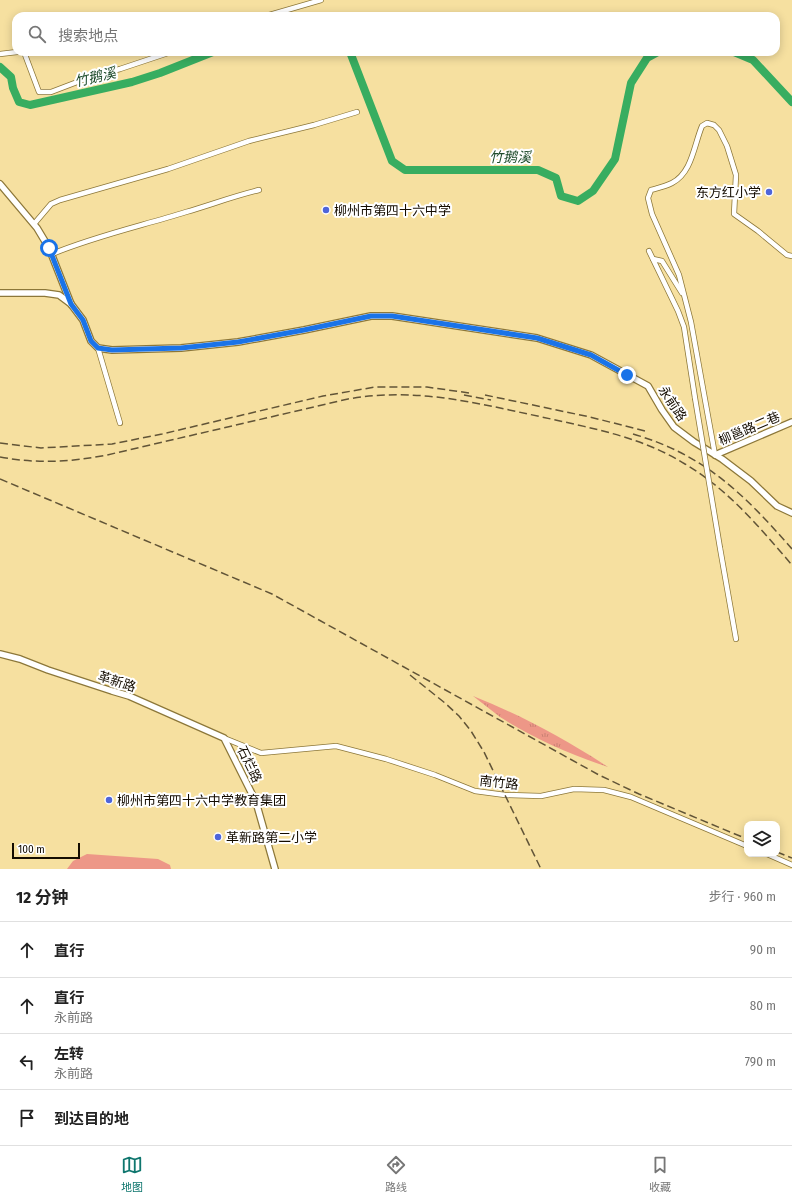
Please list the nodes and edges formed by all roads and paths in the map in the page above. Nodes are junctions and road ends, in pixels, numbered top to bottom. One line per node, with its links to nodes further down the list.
1 (321, 0): 2 (street)
2 (280, 12)
3 (12, 53): 4 (street)
4 (0, 54)
5 (26, 56): 6 (street)
6 (159, 56)
7 (357, 112): 10 (street)
8 (0, 184): 10 (street)
9 (259, 190): 12 (street)
10 (34, 224): 12 (street)
11 (649, 251): 14 (street)
12 (52, 254): 17 (street)
13 (792, 256): 16 (street)
14 (653, 259): 16 (street); 23 (street, bridge)
15 (0, 293): 17 (street)
16 (685, 298): 21 (street)
17 (71, 304): 18 (street)
18 (98, 348): 20 (street); 21 (street, 永前路)
19 (792, 422): 21 (street, 柳邕路二巷)
20 (120, 423)
21 (715, 455): 22 (street, 永前路)
22 (792, 513)
23 (736, 639)
24 (0, 654): 25 (street, 革新路)
25 (224, 738): 26 (street, 南竹路); 29 (street, 石烂路)
26 (744, 845)
27 (774, 857): 28 (street)
28 (792, 864)
29 (275, 869)

